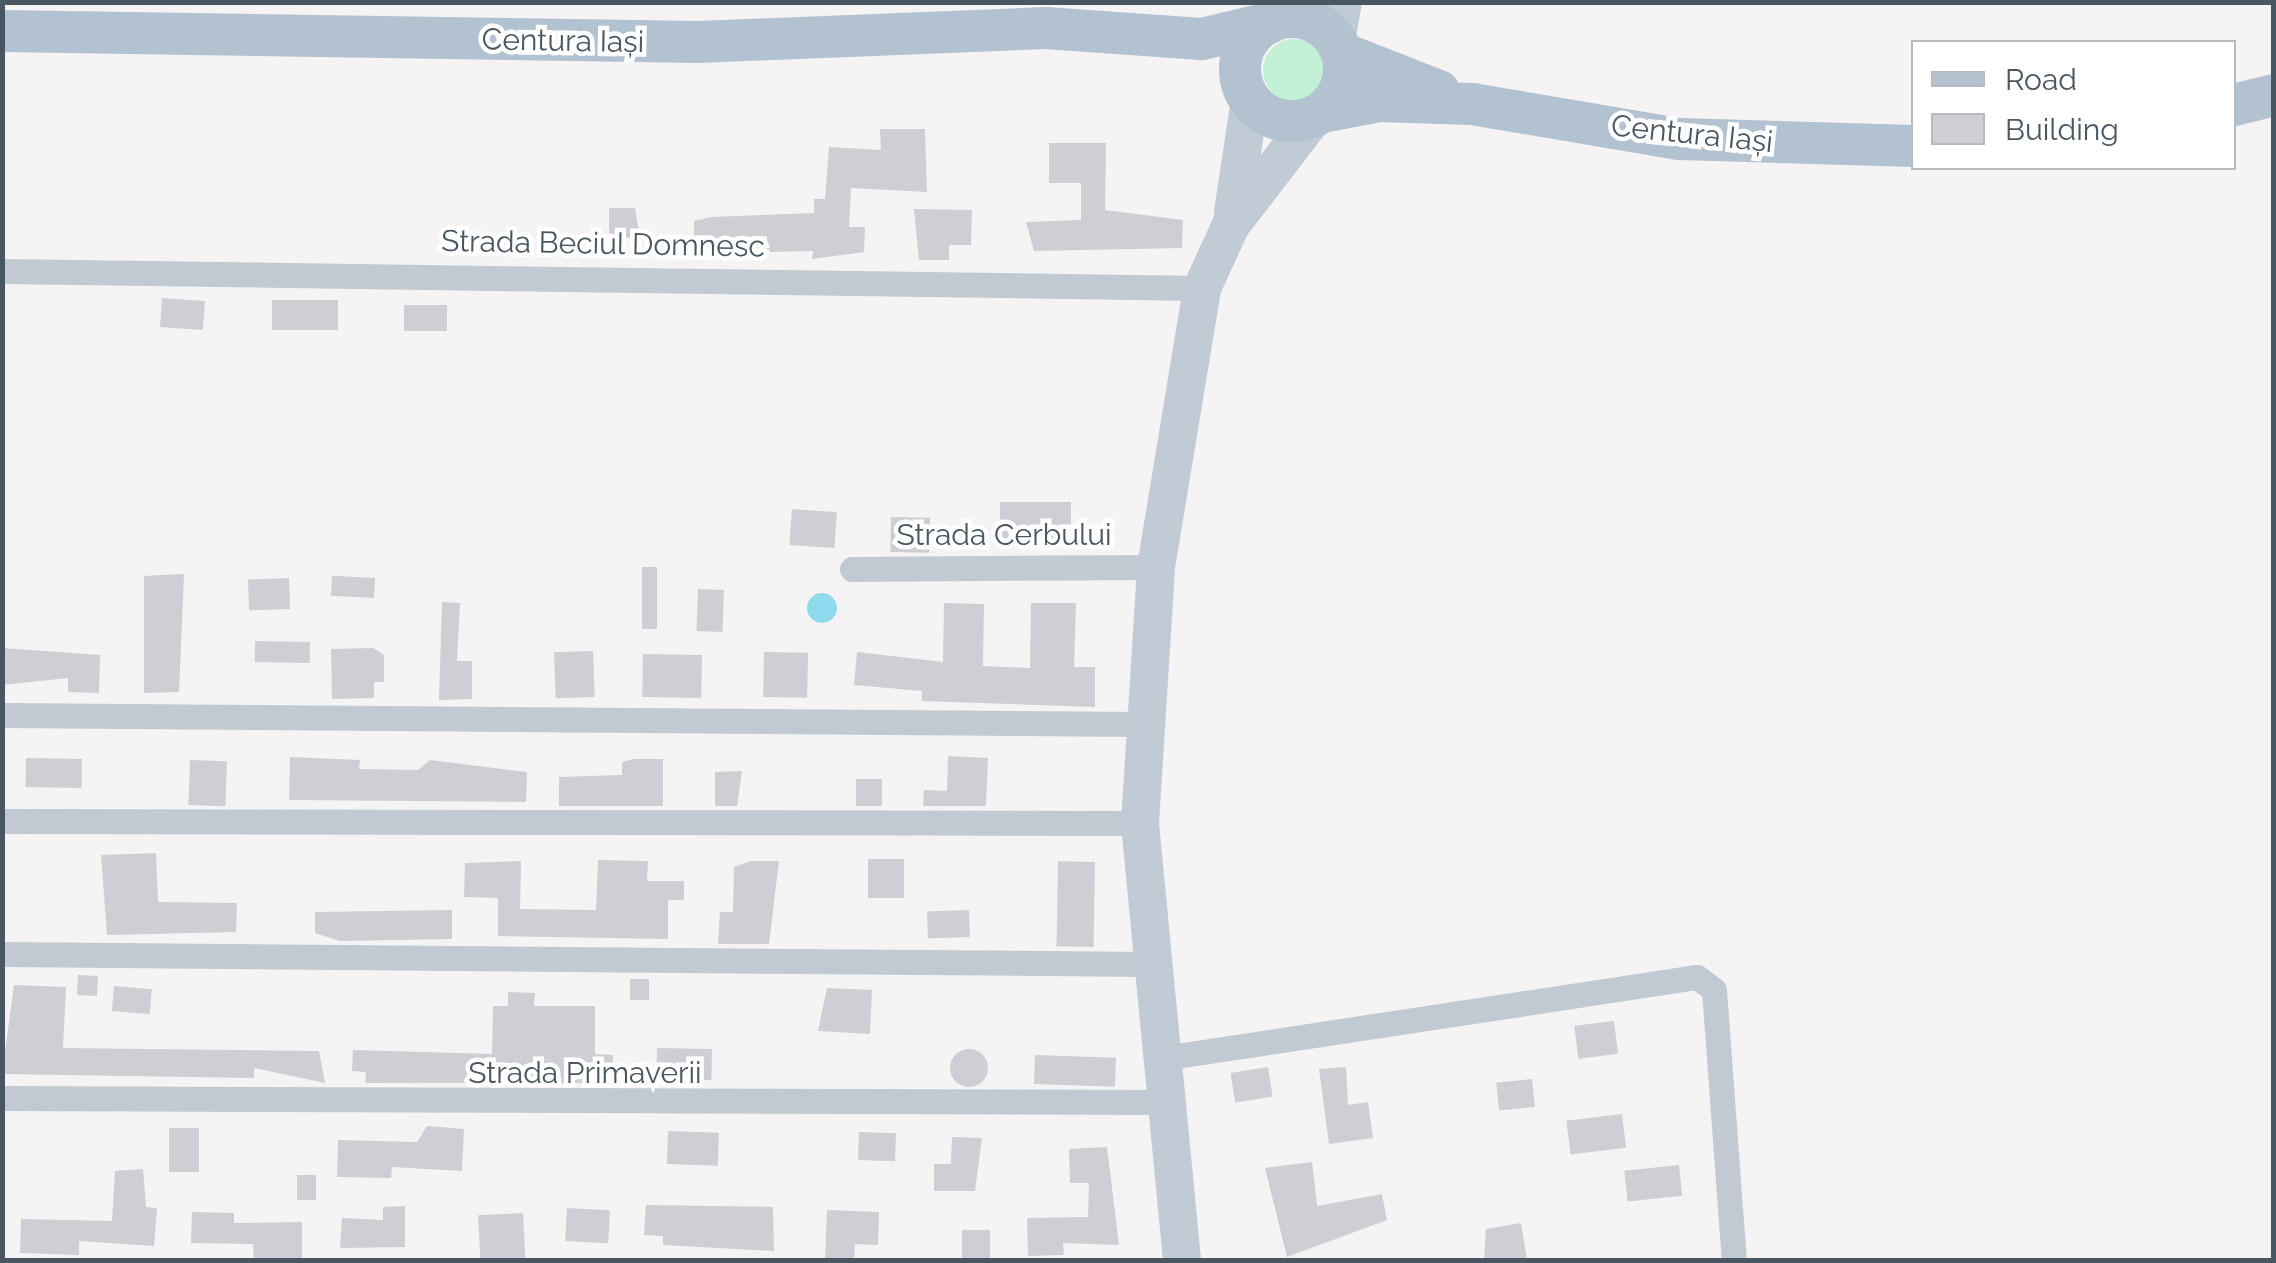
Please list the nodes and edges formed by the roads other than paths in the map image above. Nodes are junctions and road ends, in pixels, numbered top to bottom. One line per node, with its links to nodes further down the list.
1 (1283, 15): 3 (main road); 4 (main road, Centura Iași); 6 (main road)
2 (2, 31): 4 (main road, Centura Iași)
3 (1340, 32): 7 (main road, Centura Iași); 9 (main road)
4 (1122, 35): 6 (main road, Centura Iași)
5 (2274, 95): 8 (main road)
6 (1248, 96): 9 (main road); 11 (main road)
7 (1472, 104): 9 (main road, Centura Iași); 10 (main road, Centura Iași)
8 (2236, 104)
9 (1319, 114): 11 (main road)
10 (1911, 146)
11 (1231, 225): 13 (main road)
12 (2, 270): 13 (street, Strada Beciul Domnesc)
13 (1202, 288): 14 (main road)
14 (1156, 567): 15 (street, Strada Cerbului); 17 (main road)
15 (852, 569)
16 (2, 715): 17 (street)
17 (1141, 724): 19 (main road)
18 (2, 821): 19 (street)
19 (1140, 824): 21 (main road)
20 (2, 954): 21 (street)
21 (1150, 964): 22 (main road)
22 (1163, 1058): 24 (main road); 26 (street)
23 (2, 1098): 24 (street, Strada Primaverii)
24 (1168, 1102): 25 (main road)
25 (1182, 1260)
26 (1734, 1260)

